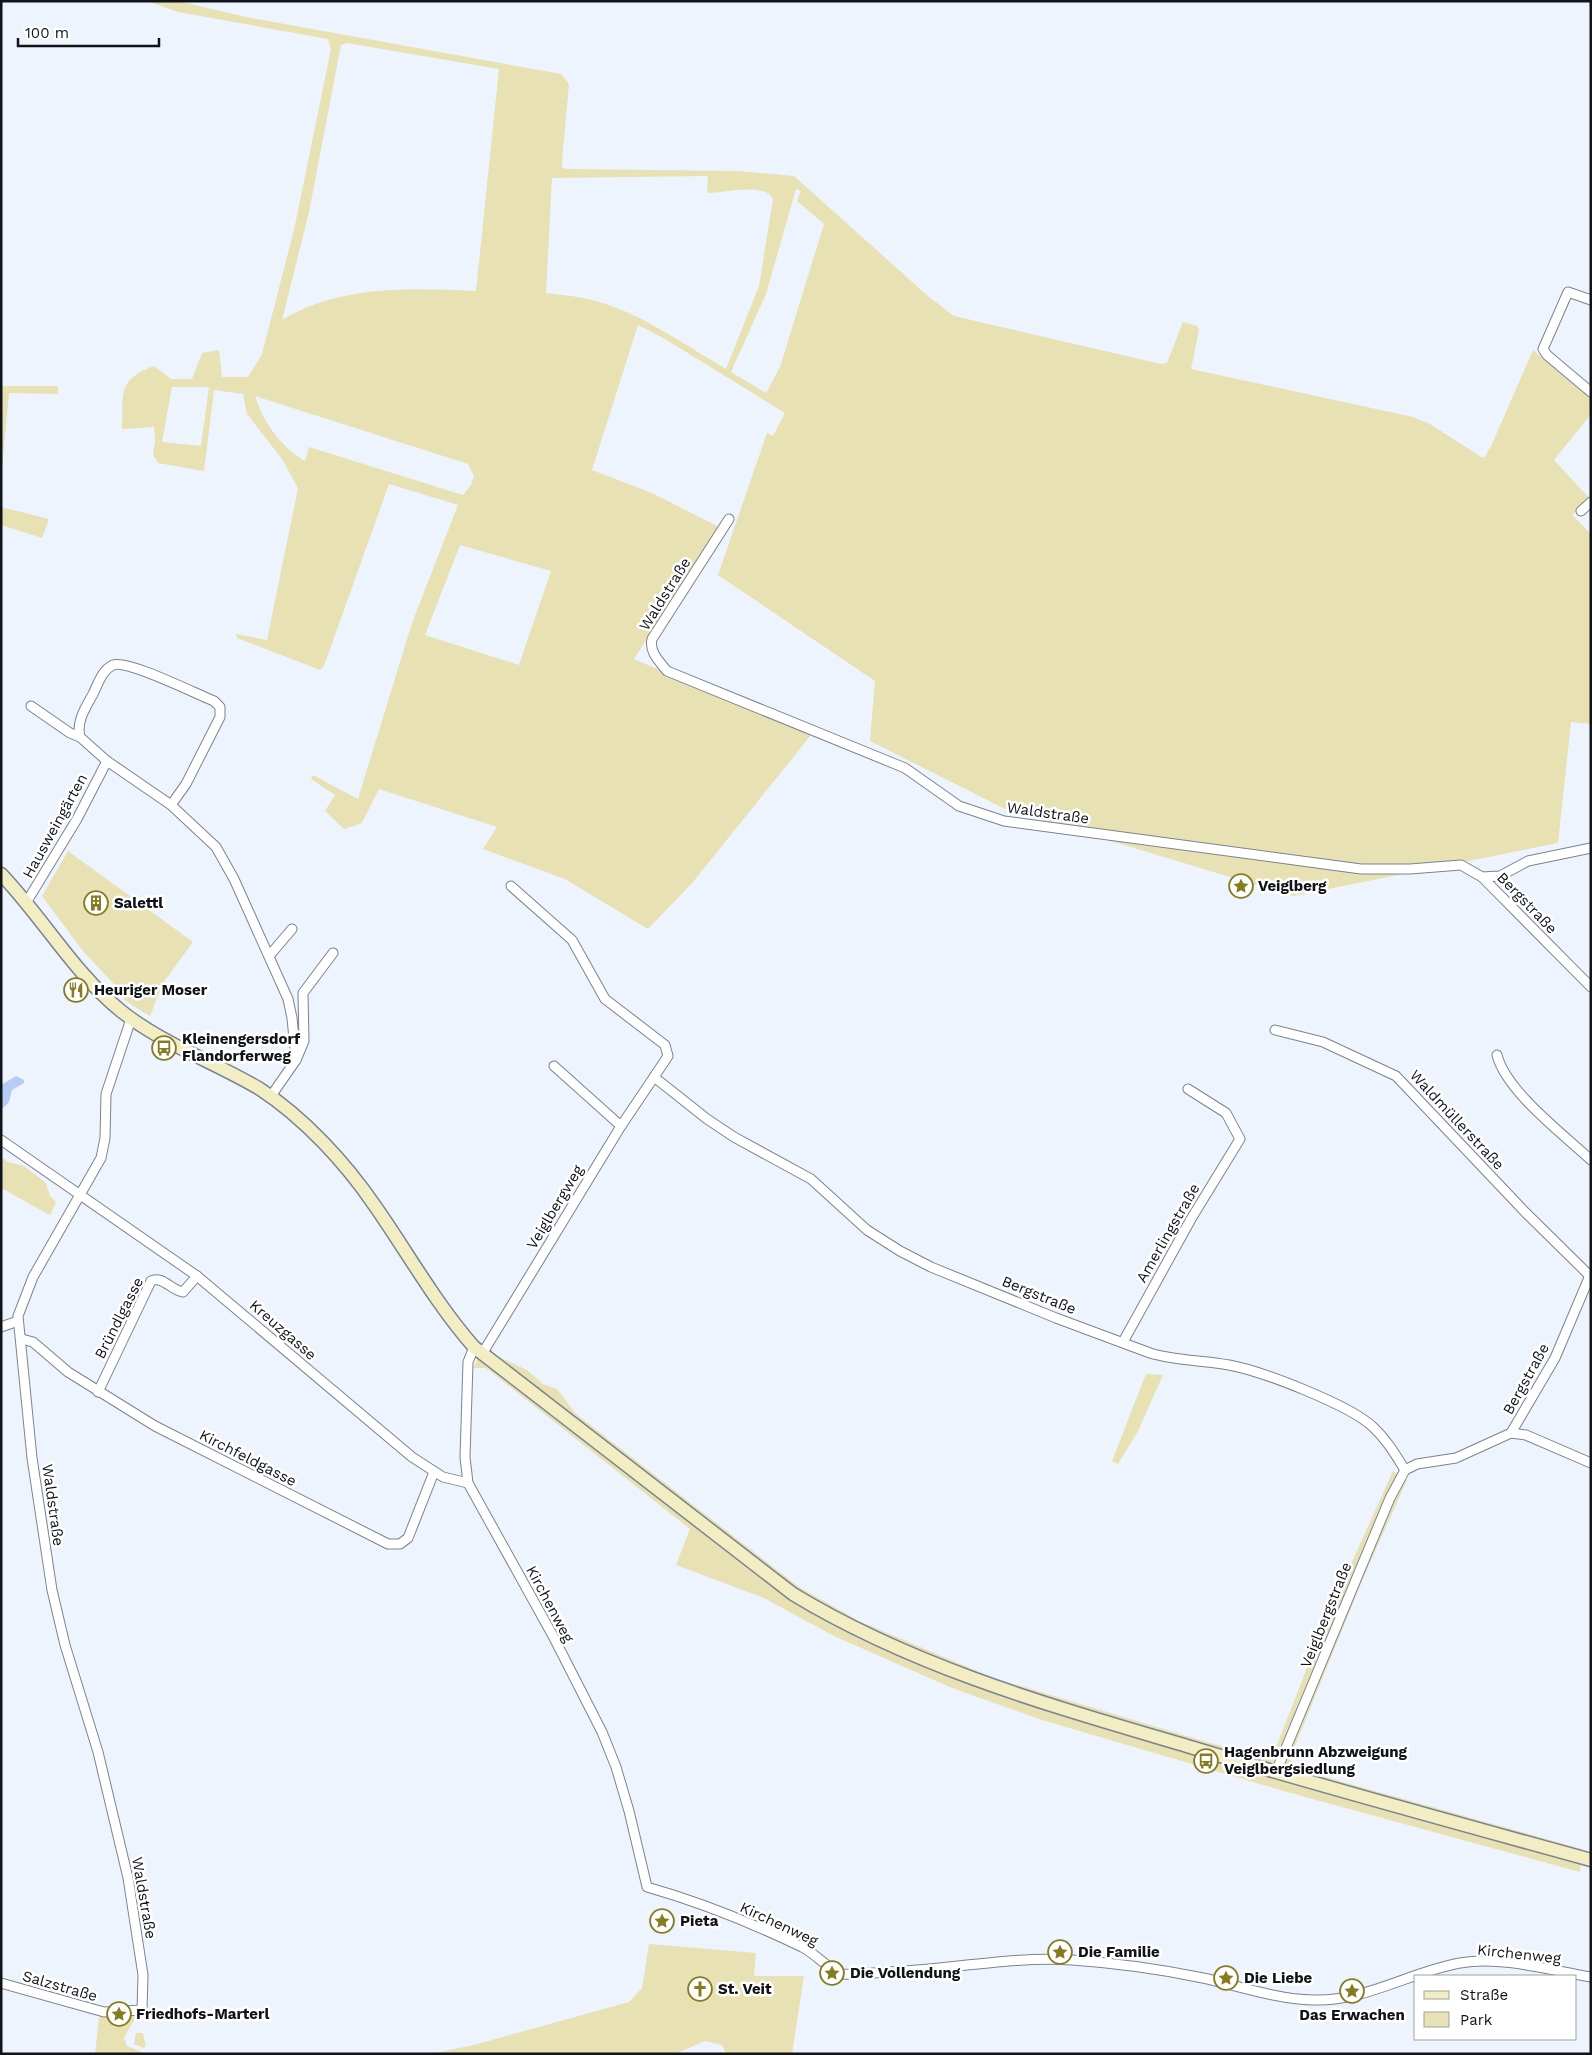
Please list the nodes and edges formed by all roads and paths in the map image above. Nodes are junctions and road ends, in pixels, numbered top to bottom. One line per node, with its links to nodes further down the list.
1 (1591, 300): 2 (street)
2 (1591, 392)
3 (1591, 502): 4 (street)
4 (1581, 512)
5 (729, 519): 12 (street, Waldstraße)
6 (31, 706): 7 (street)
7 (80, 737): 8 (street); 9 (street)
8 (107, 761): 9 (street); 14 (street, Hausweingärten)
9 (171, 805): 17 (street)
10 (1591, 848): 12 (street, Bergstraße)
11 (1, 874): 14 (main road)
12 (1482, 877): 18 (street, Bergstraße)
13 (511, 886): 24 (street)
14 (26, 903): 19 (main road)
15 (292, 929): 17 (street)
16 (333, 954): 22 (street)
17 (270, 956): 22 (street)
18 (1591, 987)
19 (131, 1019): 26 (main road); 30 (street, Waldstraße)
20 (1275, 1030): 31 (street, Waldmüllerstraße)
21 (1497, 1055): 29 (street)
22 (296, 1060): 26 (street)
23 (554, 1066): 27 (street)
24 (654, 1077): 27 (street, Veiglbergweg); 36 (street, Bergstraße)
25 (1188, 1090): 36 (street, Amerlingstraße)
26 (271, 1096): 37 (main road)
27 (621, 1126): 37 (street, Veiglbergweg)
28 (1, 1140): 30 (street, Kreuzgasse)
29 (1591, 1160)
30 (80, 1195): 32 (street, Kreuzgasse); 33 (street, Waldstraße)
31 (1590, 1275): 39 (street, Bergstraße)
32 (197, 1276): 38 (street, Bründlgasse); 42 (street, Kreuzgasse)
33 (18, 1320): 34 (street); 35 (street, Waldstraße)
34 (1, 1326)
35 (22, 1339): 38 (street, Kirchfeldgasse); 50 (street, Waldstraße)
36 (1123, 1342): 41 (street, Bergstraße)
37 (478, 1350): 43 (street, Kirchenweg); 44 (main road)
38 (98, 1392): 42 (street, Kirchfeldgasse)
39 (1511, 1433): 40 (street); 41 (street, Bergstraße)
40 (1591, 1463)
41 (1405, 1470): 44 (street, Veiglbergstraße)
42 (434, 1472): 43 (street, Kreuzgasse)
43 (468, 1482): 47 (street, Kirchenweg)
44 (1276, 1772): 45 (main road)
45 (1591, 1860)
46 (1417, 1975): 48 (street, Kirchenweg)
47 (1414, 1976)
48 (1591, 1977)
49 (1, 1983): 50 (street, Salzstraße)
50 (142, 2010)

